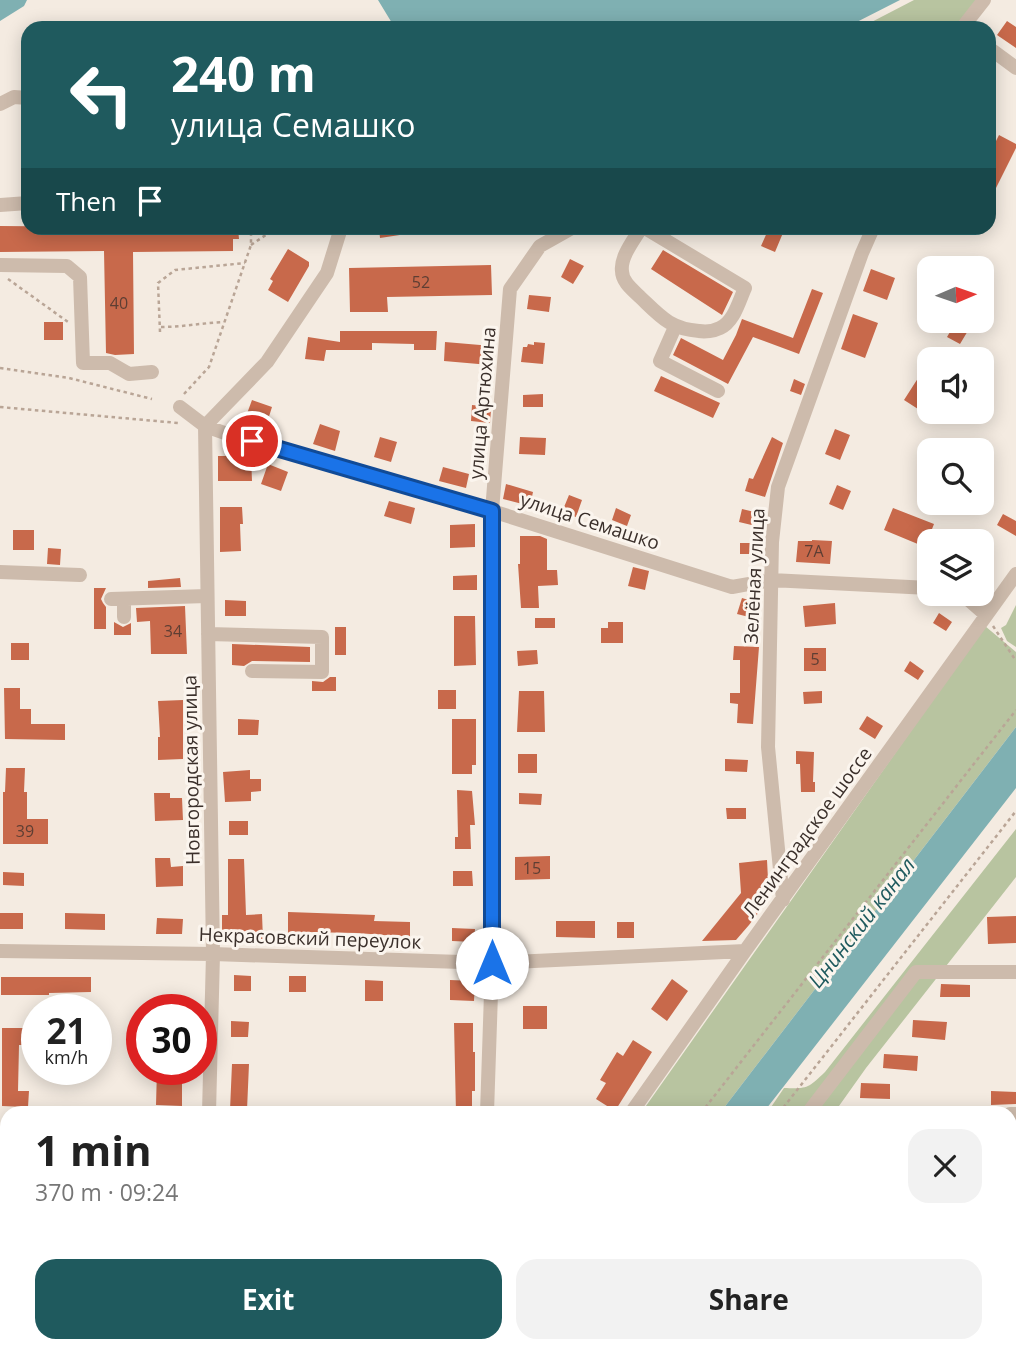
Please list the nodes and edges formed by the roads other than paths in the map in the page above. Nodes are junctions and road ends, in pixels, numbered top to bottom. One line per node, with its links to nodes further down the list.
1 (985, 0): 2 (street)
2 (968, 21)
3 (996, 53): 4 (street)
4 (1016, 68)
5 (21, 98): 6 (street)
6 (0, 104)
7 (21, 204): 8 (street)
8 (0, 205)
9 (339, 235): 19 (street)
10 (560, 235): 20 (street, улица Артюхина)
11 (638, 235): 15 (street)
12 (655, 235): 15 (street)
13 (870, 235): 24 (street, Зелёная улица)
14 (0, 265): 16 (street)
15 (675, 327): 17 (street)
16 (152, 372)
17 (718, 391)
18 (180, 403): 19 (street, улица Семашко)
19 (205, 426): 20 (street, улица Семашко); 26 (street, Новгородская улица)
20 (492, 511): 24 (street, улица Семашко); 36 (street, улица Артюхина)
21 (0, 572): 23 (street)
22 (1016, 574): 28 (street, Ленинградское шоссе)
23 (80, 575)
24 (771, 580): 25 (street, улица Семашко); 32 (street, Зелёная улица)
25 (917, 587)
26 (207, 596): 29 (street); 30 (street, Новгородская улица)
27 (976, 606): 28 (street)
28 (986, 615): 32 (street, Ленинградское шоссе)
29 (124, 617)
30 (208, 634): 31 (street); 35 (street, Новгородская улица)
31 (252, 671)
32 (783, 900): 34 (street, Ленинградское шоссе)
33 (0, 951): 35 (street, Некрасовский переулок)
34 (745, 951): 36 (street, Некрасовский переулок); 40 (street, Ленинградское шоссе)
35 (213, 954): 36 (street, Некрасовский переулок); 38 (street, Новгородская улица)
36 (492, 963): 39 (street, улица Артюхина)
37 (1016, 972): 41 (street)
38 (209, 1106)
39 (488, 1106)
40 (636, 1106)
41 (813, 1106)

